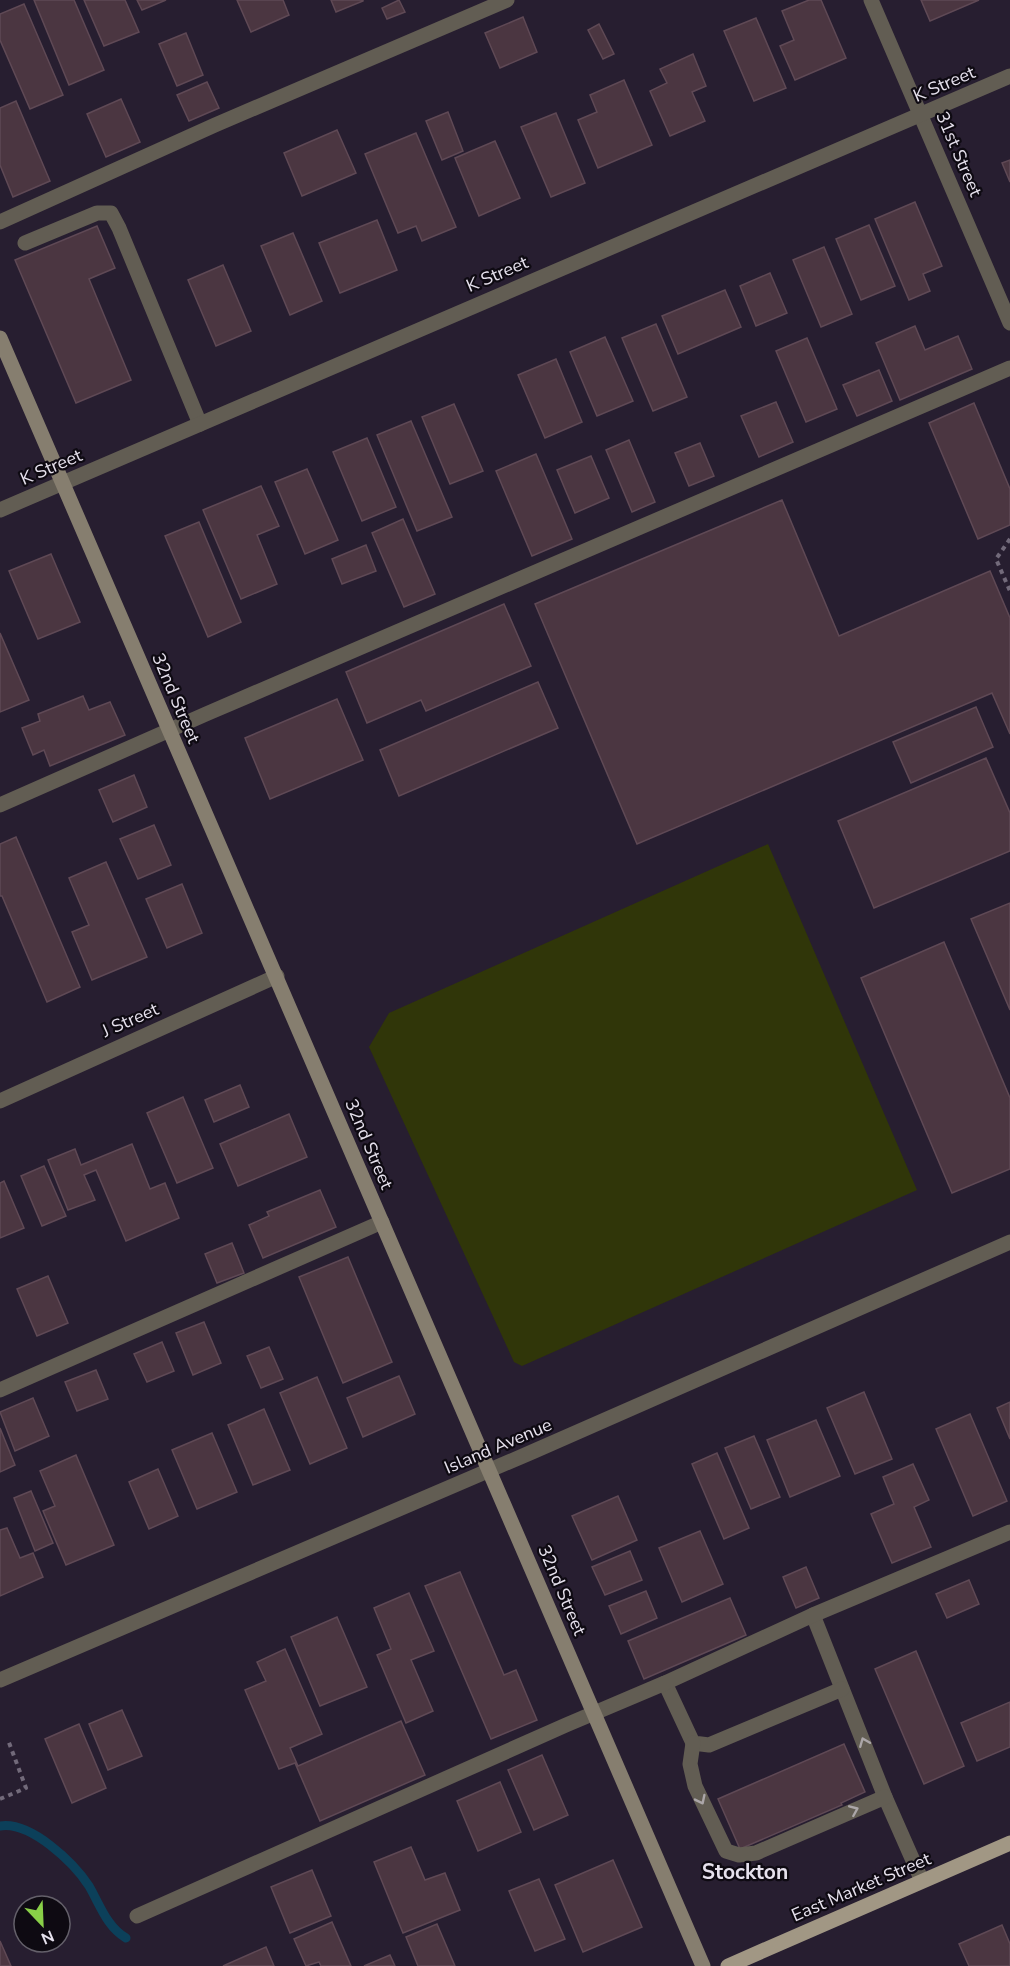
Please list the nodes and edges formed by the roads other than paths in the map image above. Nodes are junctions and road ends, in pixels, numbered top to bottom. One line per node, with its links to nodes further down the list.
1 (507, 0): 5 (street)
2 (871, 0): 4 (street, 31st Street)
3 (1010, 76): 4 (street, K Street)
4 (921, 115): 7 (street, 31st Street); 10 (street, K Street)
5 (0, 222)
6 (25, 243): 10 (street)
7 (1010, 323)
8 (0, 338): 11 (main road, 32nd Street)
9 (1010, 368): 13 (street)
10 (200, 424): 11 (street, K Street)
11 (63, 483): 12 (street, K Street); 13 (main road, 32nd Street)
12 (0, 510)
13 (168, 730): 14 (street); 15 (main road, 32nd Street)
14 (0, 805)
15 (277, 976): 16 (street, J Street); 17 (main road, 32nd Street)
16 (0, 1101)
17 (382, 1222): 19 (street); 20 (main road, 32nd Street)
18 (1010, 1242): 20 (street, Island Avenue)
19 (0, 1390)
20 (489, 1470): 23 (street, Island Avenue); 26 (main road, 32nd Street)
21 (1010, 1532): 22 (street)
22 (813, 1616): 24 (street); 25 (street)
23 (0, 1680)
24 (665, 1683): 26 (street); 27 (street)
25 (843, 1689): 27 (street); 28 (street, one-way to 25)
26 (594, 1714): 31 (street); 32 (main road, 32nd Street)
27 (693, 1743): 28 (street, one-way to 28)
28 (885, 1797): 30 (street)
29 (1010, 1843): 30 (main road, East Market Street)
30 (922, 1881): 33 (main road, East Market Street)
31 (136, 1916)
32 (702, 1966)
33 (728, 1966)

